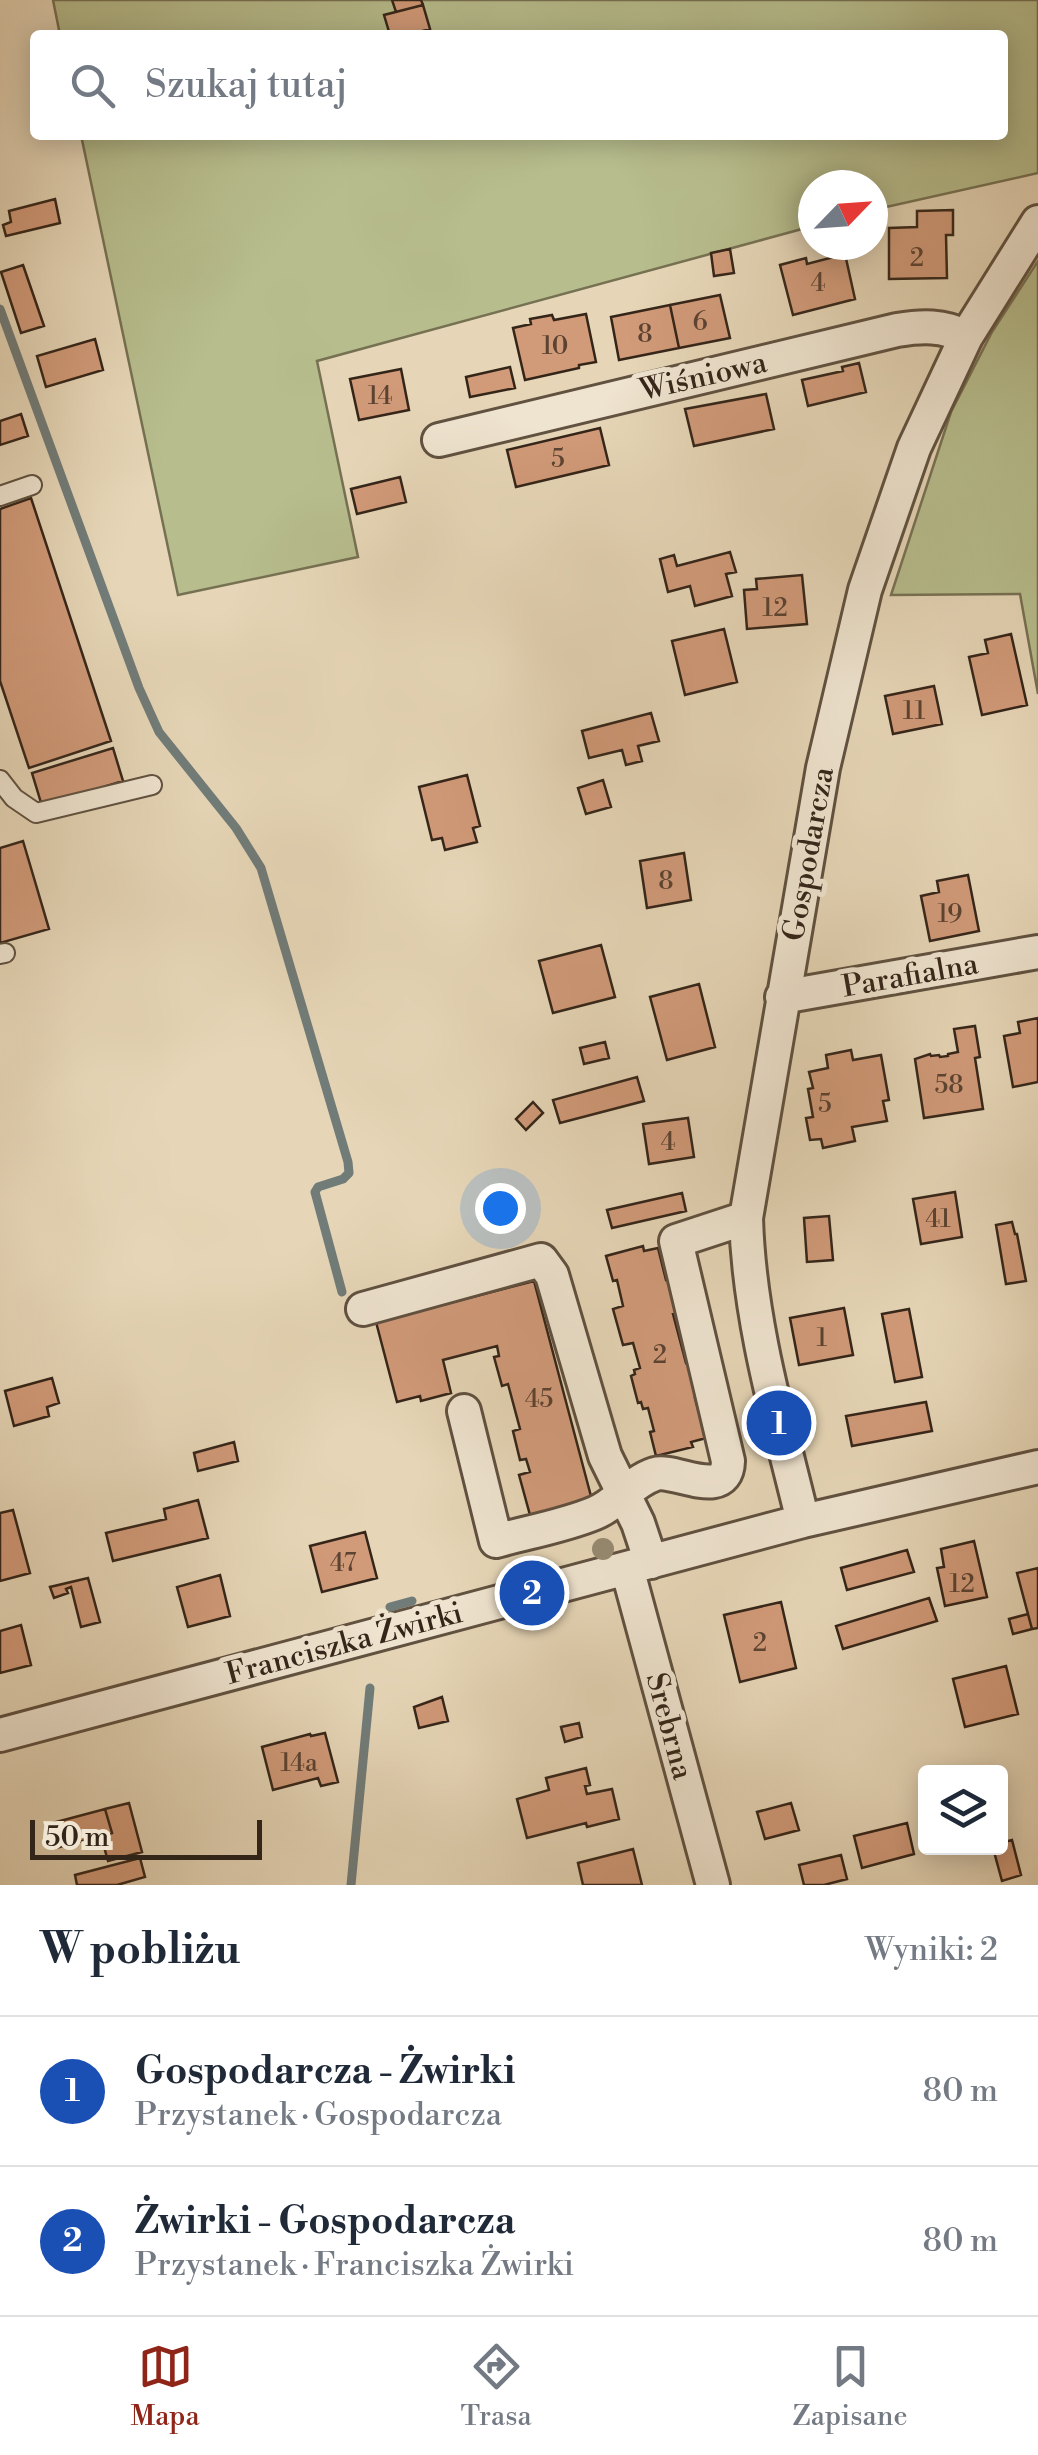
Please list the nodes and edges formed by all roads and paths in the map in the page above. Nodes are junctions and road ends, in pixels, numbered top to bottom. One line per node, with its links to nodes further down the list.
1 (1038, 222): 2 (street, Gospodarcza)
2 (966, 338): 3 (street, Wiśniowa); 9 (street, Gospodarcza)
3 (440, 440)
4 (32, 485): 5 (lane)
5 (0, 496)
6 (0, 780): 7 (lane)
7 (152, 785)
8 (1038, 952): 9 (street, Parafialna)
9 (782, 998): 10 (street, Gospodarcza)
10 (746, 1218): 14 (street); 15 (street, Gospodarcza)
11 (363, 1310): 14 (street, Srebrna)
12 (464, 1410): 14 (street)
13 (1038, 1468): 15 (street, Franciszka Żwirki)
14 (622, 1492): 16 (street, Srebrna)
15 (803, 1522): 16 (street, Franciszka Żwirki)
16 (639, 1565): 17 (street, Franciszka Żwirki); 18 (street, Srebrna)
17 (0, 1735)
18 (713, 1885)

